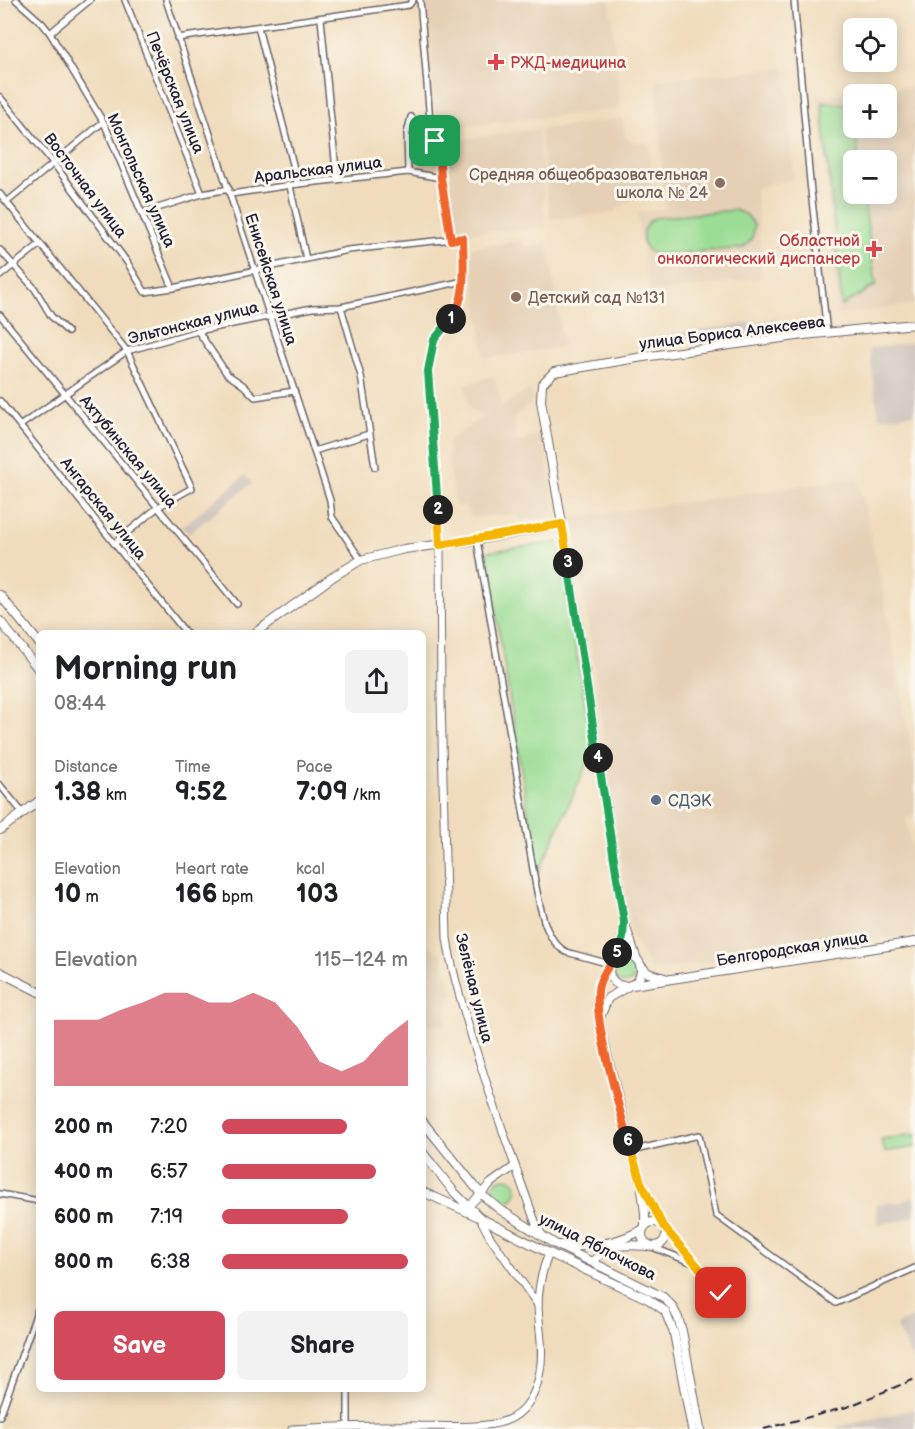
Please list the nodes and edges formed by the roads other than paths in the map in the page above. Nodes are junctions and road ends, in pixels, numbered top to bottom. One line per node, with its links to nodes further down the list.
1 (16, 0): 10 (street, Монгольская улица)
2 (90, 0): 10 (street)
3 (125, 0): 23 (street, Печёрская улица)
4 (166, 0): 11 (street, Енисейская улица)
5 (413, 0): 8 (street)
6 (420, 0): 14 (street)
7 (794, 0): 41 (street)
8 (321, 19): 9 (street); 18 (street)
9 (258, 27): 11 (street); 19 (street)
10 (50, 33): 13 (street, Монгольская улица)
11 (177, 38): 21 (street, Енисейская улица)
12 (0, 97): 15 (street, Восточная улица)
13 (104, 122): 15 (street); 25 (street, Монгольская улица)
14 (431, 133): 16 (street); 17 (street)
15 (54, 164): 24 (street); 34 (street, Восточная улица)
16 (408, 172): 17 (street); 18 (street, Аральская улица)
17 (441, 178): 26 (street)
18 (337, 180): 19 (street, Аральская улица)
19 (298, 184): 20 (street, Аральская улица)
20 (290, 186): 21 (street, Аральская улица); 29 (street)
21 (230, 192): 23 (street, Аральская улица); 31 (street, Енисейская улица)
22 (0, 194): 24 (street)
23 (202, 194): 25 (street, Аральская улица)
24 (7, 202): 27 (street)
25 (142, 213): 34 (street, Монгольская улица)
26 (451, 240): 29 (street); 33 (street, Зелёная улица)
27 (40, 244): 30 (street); 42 (street)
28 (0, 250): 30 (street)
29 (306, 259): 31 (street)
30 (13, 265): 32 (street); 40 (street)
31 (255, 272): 34 (street); 37 (street, Енисейская улица)
32 (0, 276)
33 (464, 281): 35 (street, Эльтонская улица); 54 (street, Зелёная улица)
34 (173, 288)
35 (341, 307): 37 (street, Эльтонская улица); 47 (street)
36 (0, 315): 44 (street, Ахтубинская улица)
37 (269, 317): 39 (street, Эльтонская улица); 43 (street, Енисейская улица)
38 (915, 324): 41 (main road, улица Бориса Алексеева)
39 (198, 331): 42 (street, Эльтонская улица); 43 (street)
40 (68, 332)
41 (827, 333): 51 (main road, улица Бориса Алексеева)
42 (127, 351): 44 (street, Эльтонская улица); 50 (street)
43 (294, 392): 48 (street, Енисейская улица)
44 (64, 394): 46 (street, Эльтонская улица); 50 (street, Ахтубинская улица)
45 (0, 401): 46 (street, Ангарская улица)
46 (21, 425): 53 (street, Ангарская улица)
47 (369, 434): 48 (street); 49 (street)
48 (315, 451): 55 (street, Енисейская улица)
49 (375, 467)
50 (158, 507): 53 (street); 57 (street, Ахтубинская улица)
51 (562, 524): 52 (main road); 67 (main road)
52 (477, 540): 54 (main road); 70 (street)
53 (115, 543): 59 (street, Ангарская улица)
54 (440, 545): 55 (main road); 79 (street, Зелёная улица)
55 (361, 560): 60 (main road)
56 (0, 595): 61 (main road)
57 (237, 604)
58 (0, 621): 62 (main road)
59 (184, 630)
60 (259, 630)
61 (36, 639)
62 (36, 666)
63 (0, 785): 65 (street)
64 (36, 803): 65 (main road)
65 (22, 812): 66 (main road)
66 (0, 830)
67 (624, 922): 69 (main road); 70 (main road)
68 (915, 942): 72 (main road, Белгородская улица)
69 (639, 962): 70 (main road); 72 (main road, Белгородская улица); 73 (main road)
70 (611, 963): 73 (main road); 75 (main road)
71 (0, 972): 74 (main road)
72 (673, 979): 73 (main road, Белгородская улица)
73 (630, 986): 75 (main road)
74 (36, 990)
75 (599, 1021): 77 (main road)
76 (426, 1126): 83 (main road, улица Яблочкова)
77 (631, 1151): 80 (main road); 97 (street)
78 (426, 1157): 85 (main road, улица Яблочкова)
79 (515, 1166): 83 (street); 89 (street, Зелёная улица)
80 (641, 1182): 87 (main road); 88 (main road)
81 (426, 1193): 86 (main road)
82 (0, 1194): 84 (street)
83 (481, 1194): 85 (street); 89 (main road, улица Яблочкова)
84 (36, 1200)
85 (468, 1207): 86 (main road, улица Яблочкова)
86 (480, 1218): 93 (main road, улица Яблочкова); 98 (street)
87 (664, 1227): 88 (main road); 91 (main road); 95 (street)
88 (643, 1228): 90 (main road); 91 (main road)
89 (543, 1238): 90 (main road, улица Яблочкова)
90 (555, 1244): 94 (main road, улица Яблочкова)
91 (651, 1246): 92 (main road); 95 (street)
92 (606, 1250): 94 (main road); 96 (main road)
93 (549, 1253): 98 (street); 105 (main road, улица Яблочкова)
94 (592, 1262): 96 (main road, улица Яблочкова)
95 (695, 1264): 99 (street)
96 (604, 1268): 106 (main road, улица Яблочкова)
97 (915, 1268)
98 (538, 1305): 103 (street)
99 (723, 1310)
100 (36, 1314): 102 (street)
101 (348, 1392): 103 (street)
102 (0, 1416)
103 (348, 1426): 104 (street)
104 (292, 1429)
105 (692, 1429)
106 (700, 1429)

